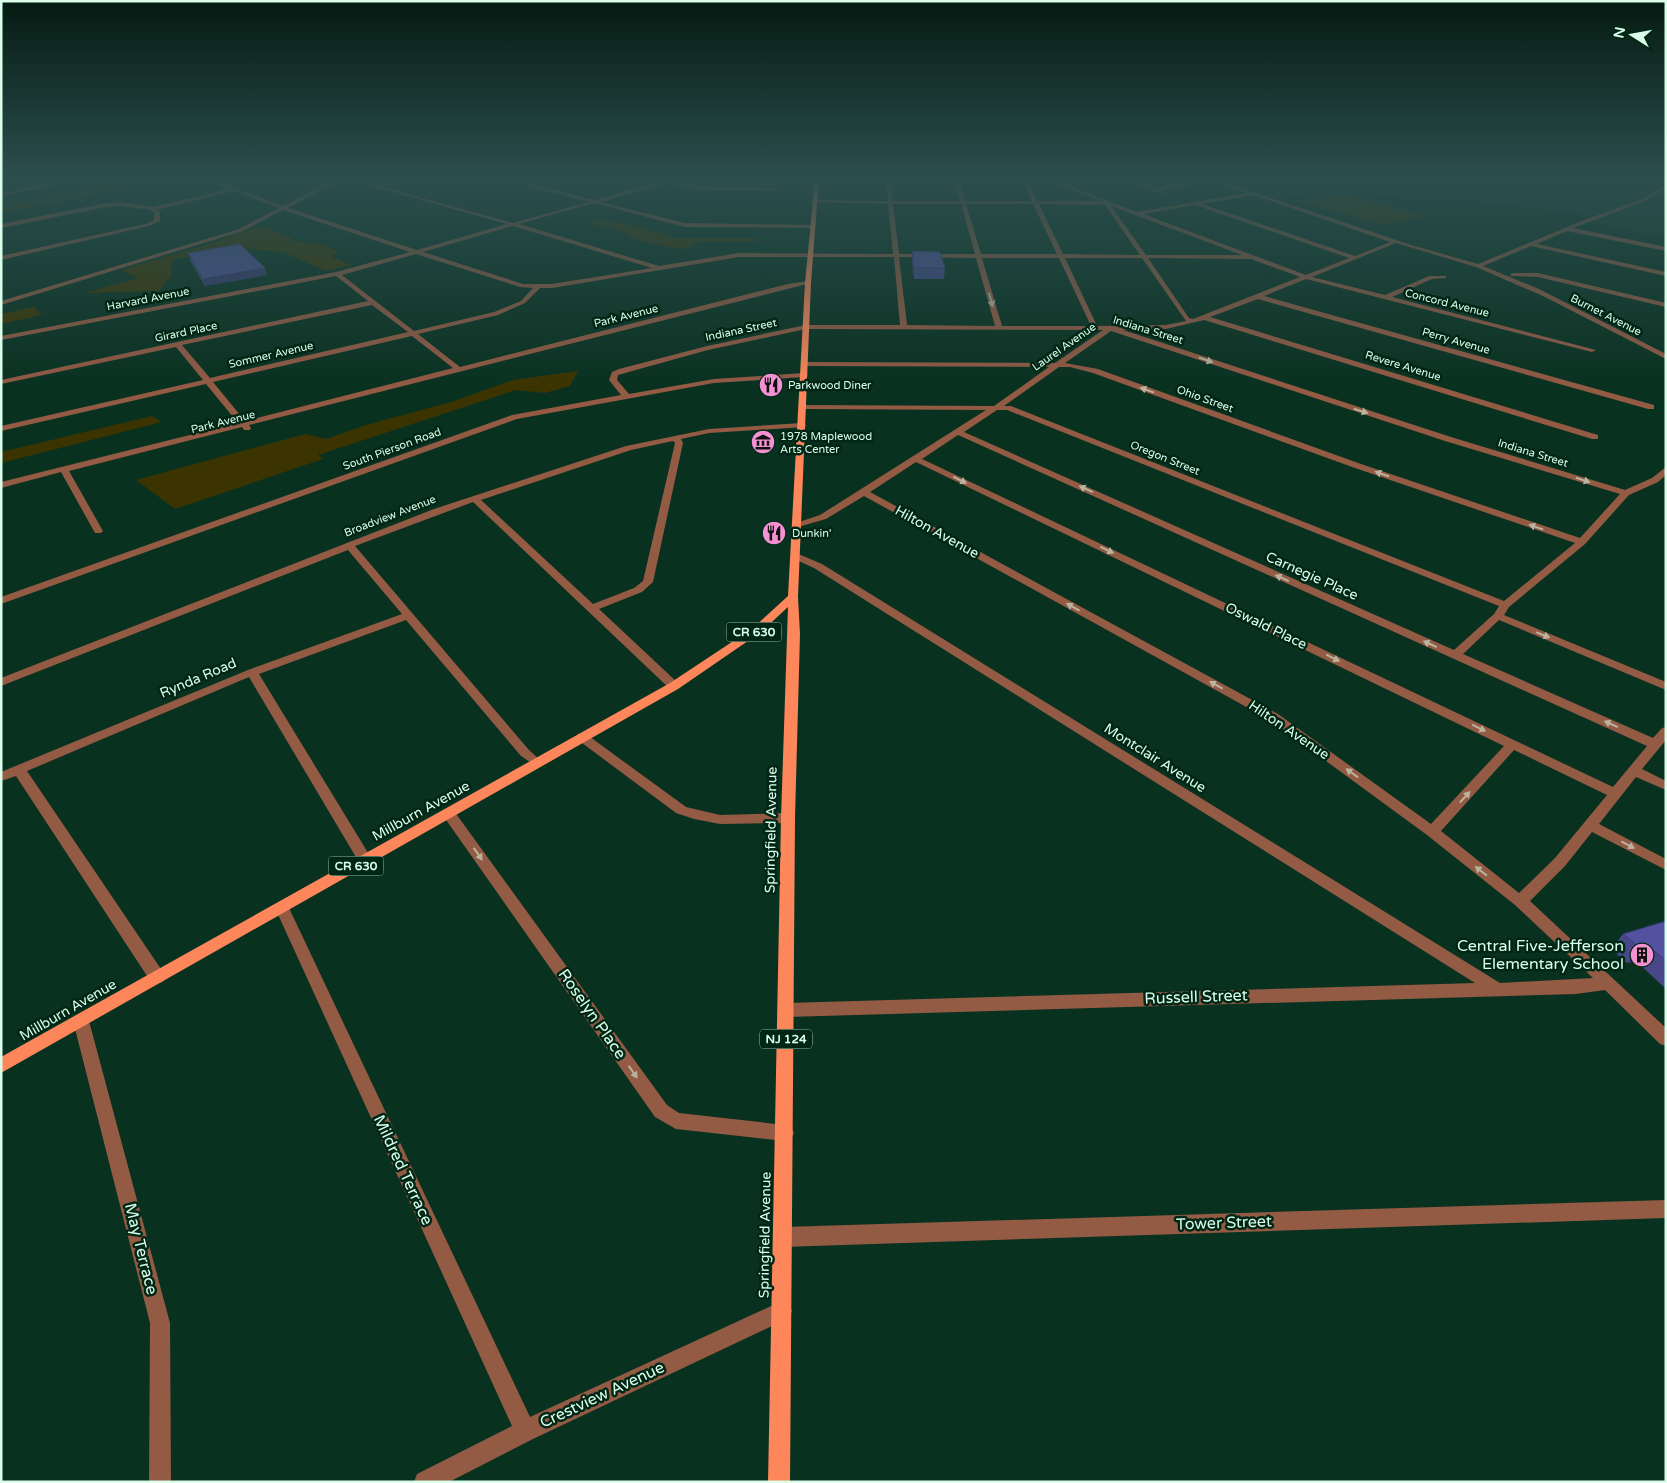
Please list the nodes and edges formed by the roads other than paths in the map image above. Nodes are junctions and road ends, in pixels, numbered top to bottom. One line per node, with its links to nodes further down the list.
1 (44, 248): 25 (street)
2 (186, 248): 39 (street)
3 (409, 248): 17 (street)
4 (428, 248): 17 (street, Harvard Avenue)
5 (591, 248): 27 (street)
6 (812, 248): 18 (main road, Springfield Avenue / NJ 124)
7 (895, 248): 19 (street)
8 (976, 248): 20 (street)
9 (1057, 248): 21 (street)
10 (1138, 248): 22 (street)
11 (1228, 248): 23 (street, Concord Avenue)
12 (1328, 248): 24 (street)
13 (1381, 248): 24 (street, Laurel Avenue)
14 (1428, 248): 26 (street)
15 (1521, 248): 26 (street)
16 (1550, 248): 29 (street)
17 (418, 251): 28 (street, Harvard Avenue); 34 (street)
18 (812, 255): 19 (street); 27 (street); 33 (main road, Springfield Avenue / NJ 124)
19 (896, 256): 20 (street); 44 (street)
20 (978, 256): 21 (street); 45 (street, one-way to 45)
21 (1061, 256): 22 (street); 46 (street)
22 (1144, 257): 23 (street); 42 (street)
23 (1251, 257): 31 (street, Concord Avenue)
24 (1354, 257): 31 (street, Laurel Avenue)
25 (1, 258)
26 (1481, 265): 30 (street, Burnet Avenue); 35 (street)
27 (657, 268): 34 (street)
28 (337, 274): 38 (street); 49 (street, Harvard Avenue)
29 (1666, 274)
30 (1512, 275): 35 (street, Burnet Avenue); 40 (street)
31 (1306, 277): 36 (street, Laurel Avenue); 37 (street, Concord Avenue)
32 (1444, 277): 37 (street)
33 (808, 283): 43 (main road, Springfield Avenue / NJ 124); 55 (street, Park Avenue)
34 (537, 287): 48 (street, Sommer Avenue)
35 (1543, 294): 52 (street, Burnet Avenue)
36 (1256, 296): 41 (street, Laurel Avenue); 60 (street, Perry Avenue)
37 (1385, 298): 51 (street, Concord Avenue)
38 (375, 302): 48 (street); 50 (street, Girard Place)
39 (1, 303)
40 (1666, 305)
41 (1205, 318): 42 (street, Laurel Avenue); 68 (street, Revere Avenue)
42 (1193, 322): 47 (street, Laurel Avenue)
43 (806, 327): 44 (street, Indiana Street); 53 (main road, Springfield Avenue / NJ 124); 59 (street, Indiana Street)
44 (904, 327): 45 (street, Indiana Street)
45 (999, 327): 46 (street, Indiana Street)
46 (1095, 328): 47 (street, Indiana Street)
47 (1110, 328): 54 (street, Laurel Avenue); 77 (street, Indiana Street, one-way to 77)
48 (412, 333): 55 (street); 58 (street, Sommer Avenue)
49 (1, 338)
50 (178, 345): 57 (street, Girard Place); 58 (street)
51 (1592, 350)
52 (1666, 357)
53 (805, 364): 54 (street, Ohio Street); 56 (main road, Springfield Avenue / NJ 124)
54 (1061, 364): 62 (street, Laurel Avenue); 81 (street, Ohio Street, one-way to 54)
55 (460, 370): 64 (street, Park Avenue)
56 (804, 375): 59 (street, South Pierson Road); 61 (main road, Springfield Avenue / NJ 124)
57 (1, 382)
58 (207, 382): 64 (street); 65 (street, Sommer Avenue)
59 (626, 396): 85 (street, South Pierson Road)
60 (1650, 406)
61 (803, 407): 62 (street, Oregon Street); 63 (main road, Springfield Avenue / NJ 124)
62 (997, 407): 66 (street, Laurel Avenue); 86 (street, Oregon Street)
63 (802, 425): 67 (street, Broadview Avenue); 79 (main road, Springfield Avenue / NJ 124)
64 (245, 426): 71 (street, Park Avenue)
65 (1, 429)
66 (958, 432): 69 (street, Laurel Avenue); 90 (street, Carnegie Place, one-way to 66)
67 (675, 437): 78 (street, Broadview Avenue); 87 (street)
68 (1595, 437)
69 (916, 459): 76 (street, Laurel Avenue); 97 (street, Oswald Place, one-way to 97)
70 (1666, 470): 72 (street)
71 (65, 472): 74 (street, Park Avenue); 75 (street, Park Avenue); 80 (street)
72 (1654, 480): 73 (street); 77 (street)
73 (1666, 484)
74 (1, 486)
75 (1, 491)
76 (864, 492): 79 (street, Laurel Avenue); 108 (street, Hilton Avenue, one-way to 76)
77 (1626, 493): 81 (street)
78 (474, 498): 82 (street, Broadview Avenue); 87 (street)
79 (798, 524): 83 (main road, Springfield Avenue / NJ 124)
80 (98, 531)
81 (1582, 542): 86 (street)
82 (349, 545): 88 (street); 92 (street, Broadview Avenue)
83 (796, 556): 84 (main road, Springfield Avenue / NJ 124); 115 (street, Montclair Avenue)
84 (793, 597): 93 (main road, Millburn Avenue / CR 630); 106 (main road, Springfield Avenue / NJ 124)
85 (1, 601)
86 (1505, 605): 89 (street)
87 (592, 608): 93 (street)
88 (409, 615): 91 (street, Rynda Road); 99 (street)
89 (1498, 616): 90 (street); 94 (street, one-way to 94)
90 (1454, 655): 98 (street, Carnegie Place, one-way to 90)
91 (252, 672): 100 (street, Rynda Road); 109 (street)
92 (1, 682)
93 (674, 686): 96 (main road, Millburn Avenue / CR 630)
94 (1666, 686)
95 (1666, 731): 98 (street)
96 (582, 737): 99 (main road, Millburn Avenue / CR 630); 106 (street)
97 (1513, 744): 104 (street, Oswald Place); 108 (street, one-way to 97)
98 (1655, 744): 101 (street)
99 (536, 762): 105 (main road, Millburn Avenue / CR 630)
100 (19, 770): 102 (street, Rynda Road); 113 (street)
101 (1634, 771): 103 (street); 104 (street)
102 (1, 777)
103 (1666, 786)
104 (1616, 794): 107 (street)
105 (449, 814): 109 (main road, Millburn Avenue / CR 630); 120 (street, Roselyn Place, one-way to 120)
106 (788, 818): 116 (main road, Springfield Avenue / NJ 124)
107 (1590, 825): 110 (street, one-way to 110); 111 (street)
108 (1432, 832): 111 (street, Hilton Avenue, one-way to 108)
109 (365, 860): 112 (main road, Millburn Avenue / CR 630)
110 (1666, 864)
111 (1520, 901): 114 (street, Hilton Avenue)
112 (282, 908): 113 (main road, Millburn Avenue / CR 630); 124 (street, Mildred Terrace)
113 (157, 977): 117 (main road, Millburn Avenue / CR 630)
114 (1606, 983): 115 (street, Russell Street); 118 (street, Hilton Avenue)
115 (1497, 988): 116 (street, Russell Street)
116 (787, 1010): 120 (main road, Springfield Avenue / NJ 124)
117 (81, 1021): 119 (main road, Millburn Avenue / CR 630); 125 (street, May Terrace)
118 (1666, 1039)
119 (1, 1066)
120 (785, 1133): 122 (main road, Springfield Avenue / NJ 124)
121 (1666, 1209): 122 (street, Tower Street)
122 (783, 1238): 123 (main road, Springfield Avenue / NJ 124)
123 (782, 1311): 124 (street, Crestview Avenue); 127 (main road, Springfield Avenue / NJ 124)
124 (525, 1431): 126 (street, Crestview Avenue)
125 (160, 1482)
126 (425, 1482)
127 (779, 1482)

